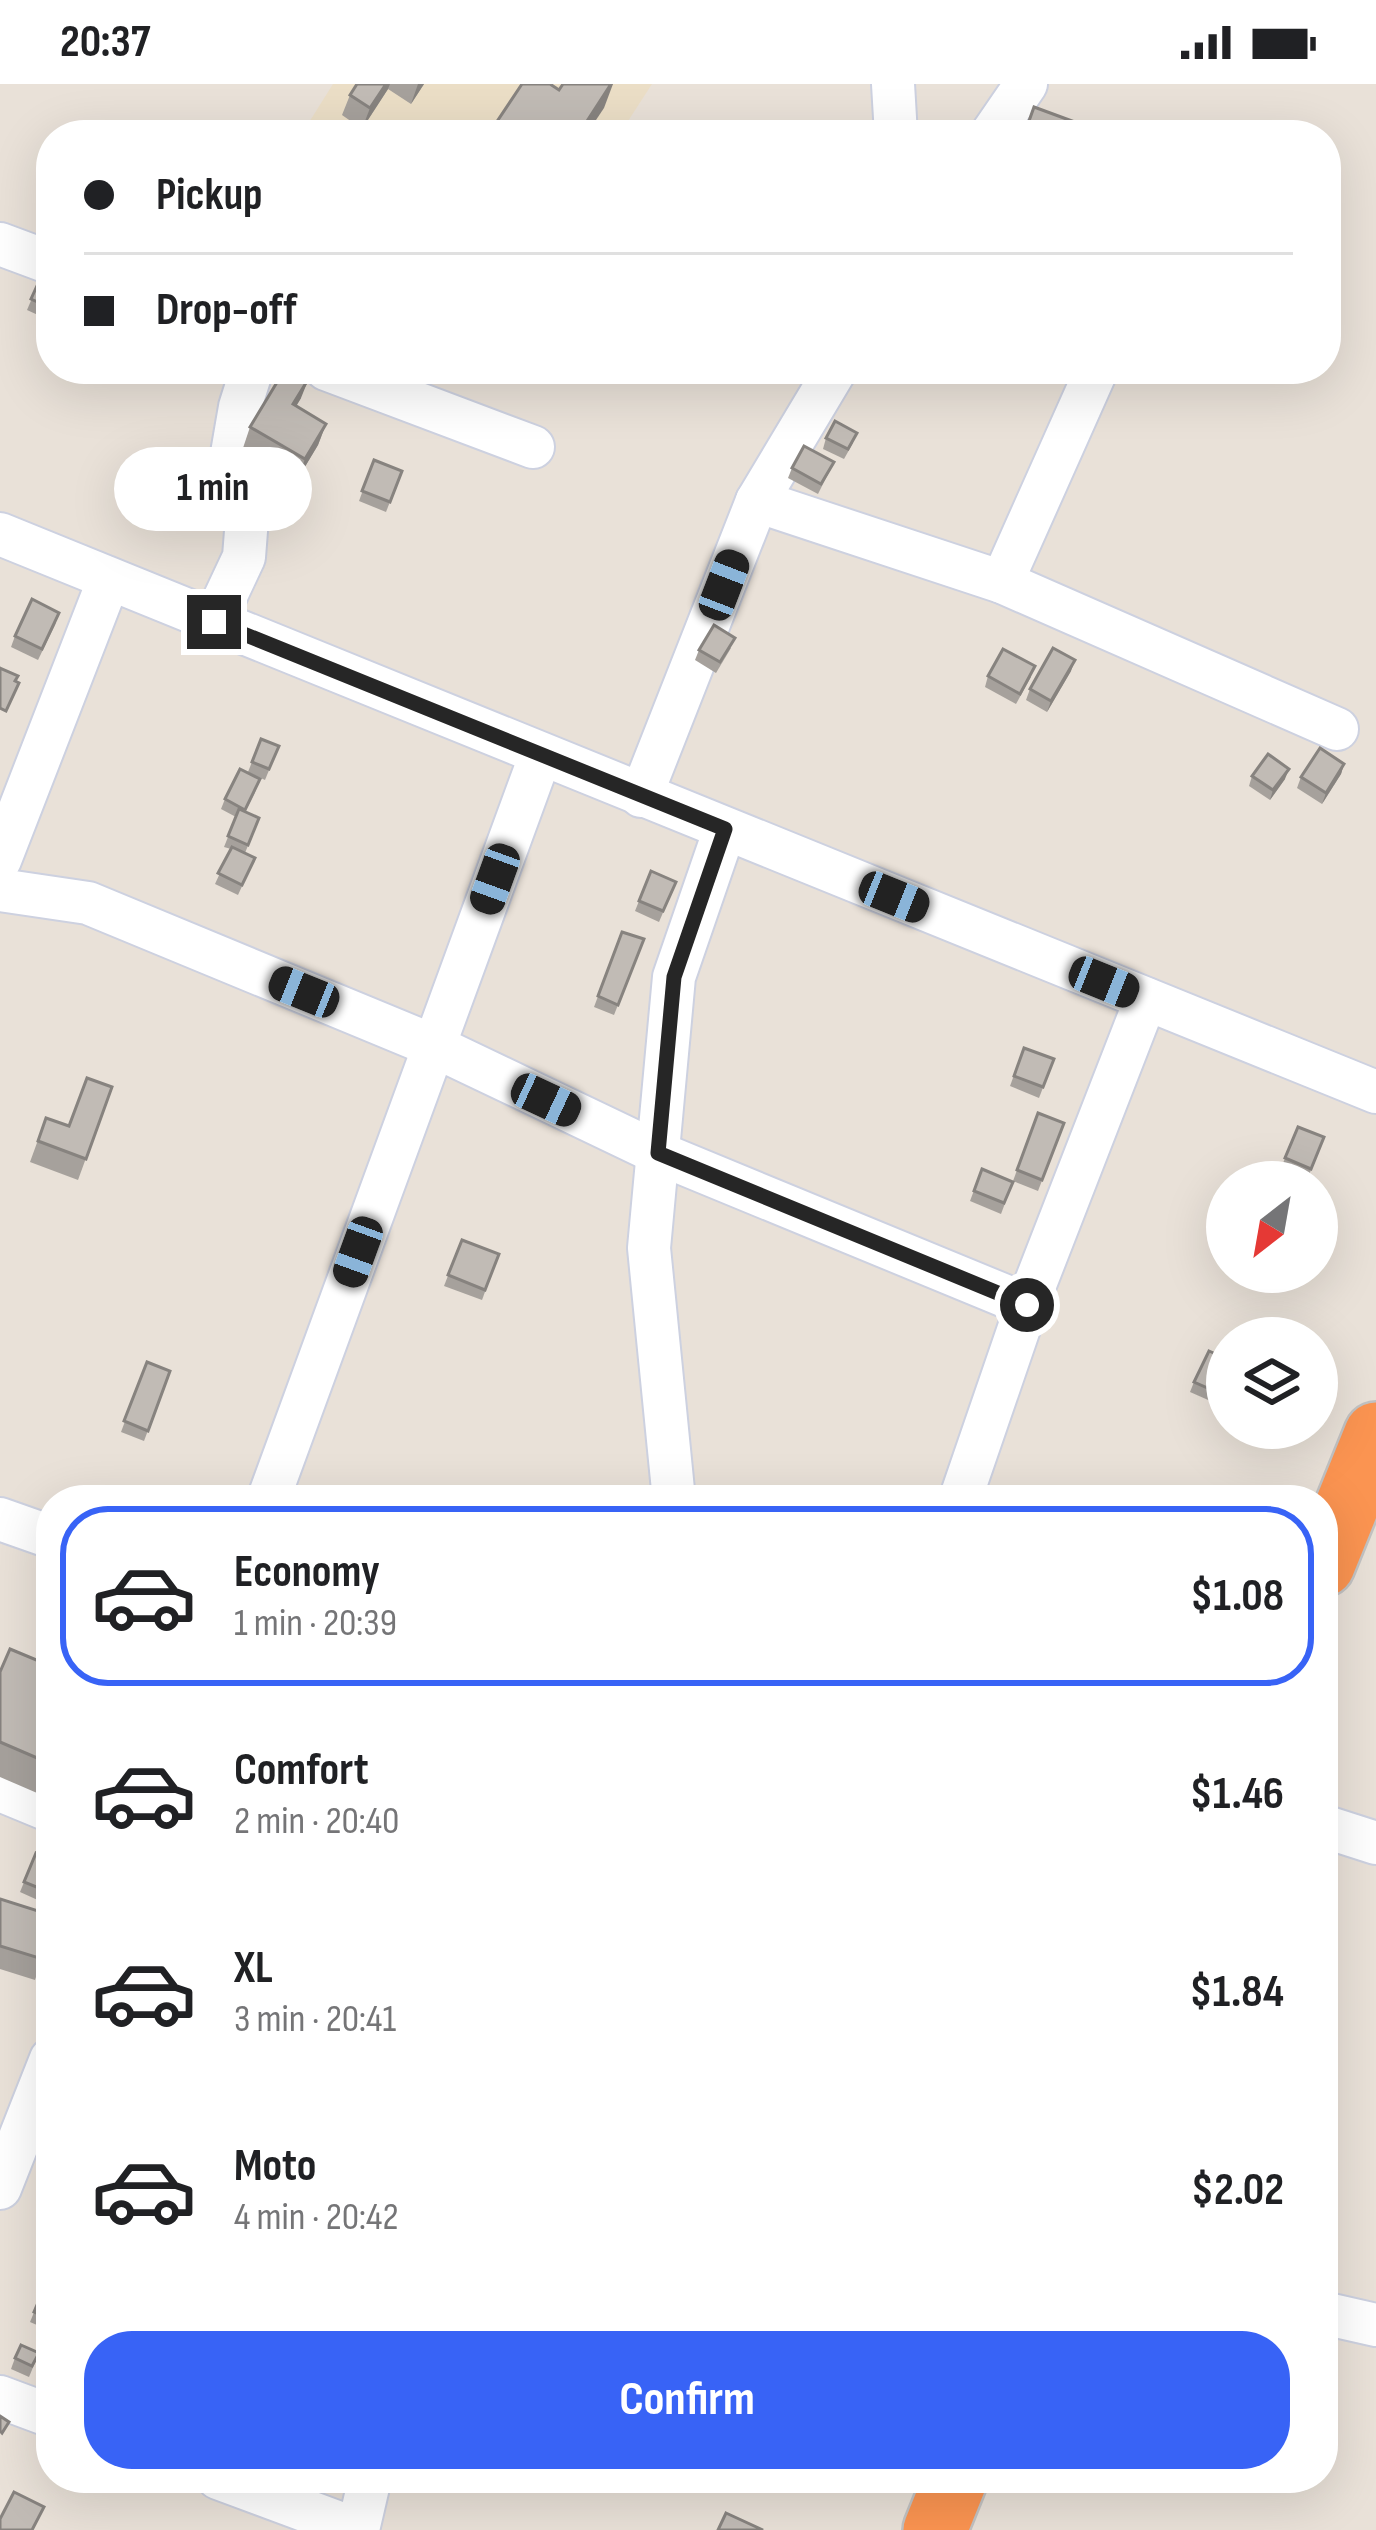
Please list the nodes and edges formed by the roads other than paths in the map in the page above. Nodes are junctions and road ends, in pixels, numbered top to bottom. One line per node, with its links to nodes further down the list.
1 (892, 84): 3 (street)
2 (1026, 84): 4 (street)
3 (895, 120)
4 (1001, 120)
5 (0, 244): 6 (street)
6 (36, 257)
7 (247, 384): 16 (street)
8 (366, 384): 11 (street)
9 (827, 384): 12 (street)
10 (1090, 384): 15 (street)
11 (533, 447)
12 (757, 501): 15 (street); 19 (street)
13 (0, 534): 14 (street)
14 (109, 579): 16 (street); 21 (street)
15 (1002, 583): 17 (street)
16 (214, 622): 18 (street)
17 (1337, 729)
18 (541, 754): 19 (street); 24 (street)
19 (640, 796): 20 (street)
20 (725, 829): 23 (street); 26 (street)
21 (0, 860)
22 (0, 890): 24 (street)
23 (1146, 999): 25 (street); 27 (street)
24 (434, 1046): 26 (street); 29 (street)
25 (1376, 1092)
26 (658, 1153): 27 (street); 30 (street)
27 (1027, 1305): 31 (street)
28 (1376, 1434): 33 (highway)
29 (273, 1485)
30 (673, 1485)
31 (965, 1485)
32 (0, 1519): 34 (street)
33 (1338, 1528)
34 (36, 1532)
35 (0, 1790): 36 (street)
36 (36, 1804)
37 (1338, 1831): 38 (street)
38 (1376, 1843)
39 (36, 2097): 40 (street)
40 (0, 2188)
41 (1338, 2316): 42 (street)
42 (1376, 2325)
43 (0, 2397): 44 (street)
44 (36, 2410)
45 (258, 2493): 49 (street)
46 (367, 2493): 49 (street)
47 (923, 2493): 50 (street)
48 (950, 2493): 50 (highway)
49 (358, 2530)
50 (934, 2530)

